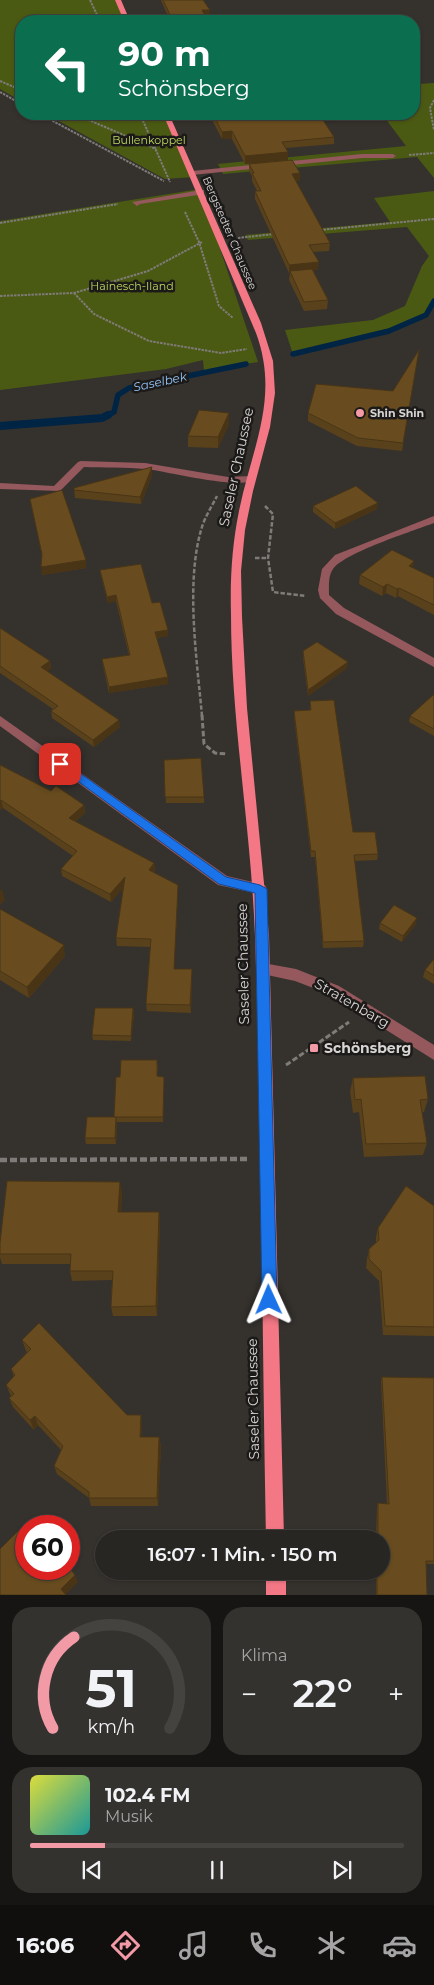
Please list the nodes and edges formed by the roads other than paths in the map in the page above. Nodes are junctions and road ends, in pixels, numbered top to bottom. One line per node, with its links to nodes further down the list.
1 (118, 0): 2 (main road)
2 (124, 15)
3 (169, 120): 5 (main road, Bergstedter Chaussee)
4 (393, 156): 5 (street)
5 (192, 173): 6 (main road, Bergstedter Chaussee)
6 (201, 192): 7 (street); 8 (main road, Bergstedter Chaussee)
7 (137, 203)
8 (270, 363): 9 (main road, Saseler Chaussee)
9 (250, 484): 10 (street); 14 (main road, Saseler Chaussee)
10 (0, 486)
11 (434, 520): 12 (street)
12 (434, 663)
13 (0, 720): 14 (street)
14 (260, 889): 15 (main road, Saseler Chaussee)
15 (263, 969): 16 (street, Stratenbarg); 17 (main road, Saseler Chaussee)
16 (434, 1053)
17 (275, 1530)
18 (276, 1580): 19 (main road)
19 (276, 1595)

